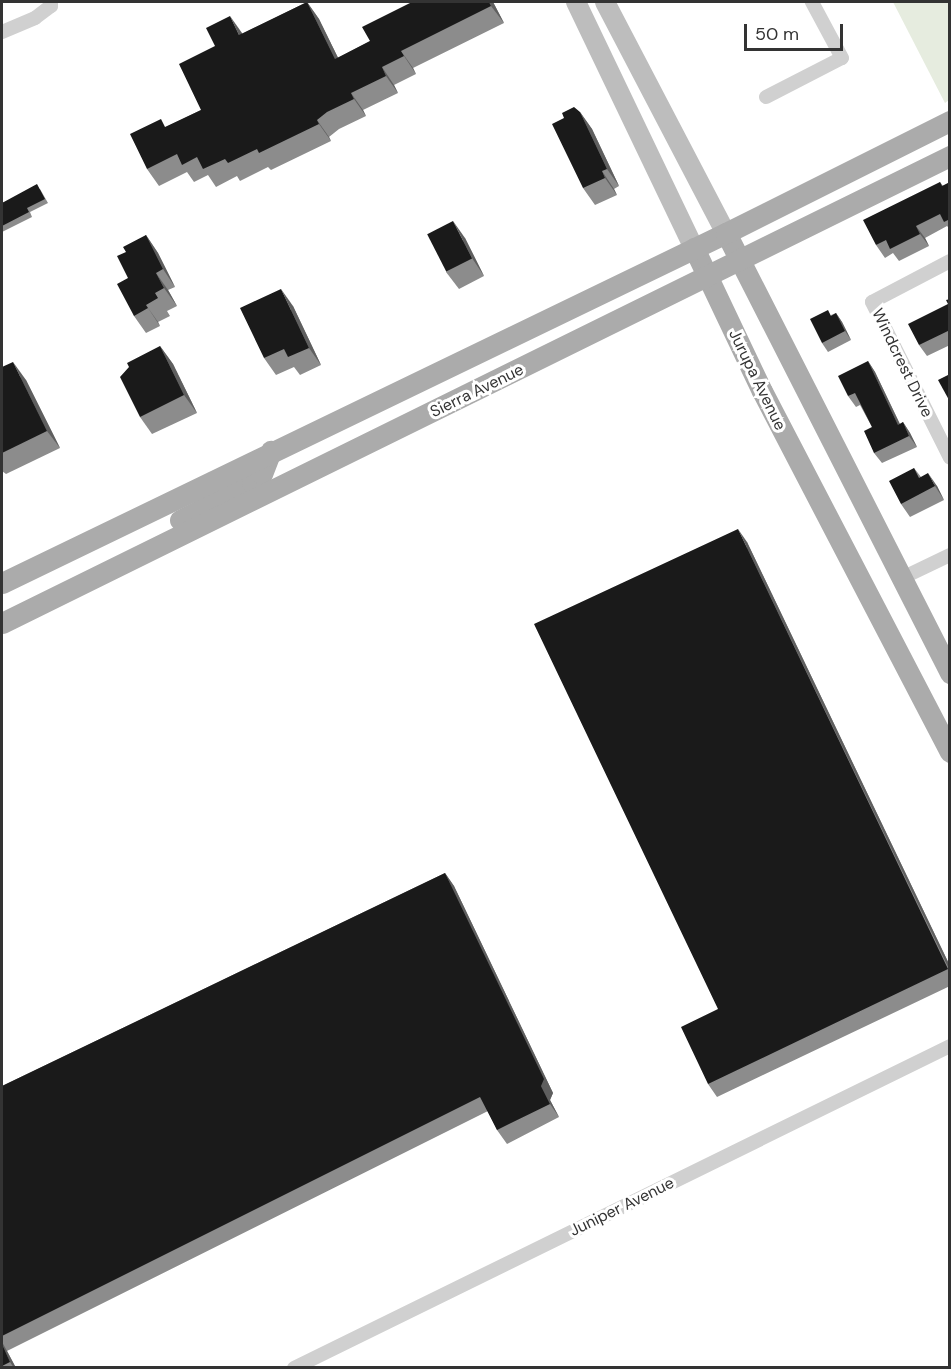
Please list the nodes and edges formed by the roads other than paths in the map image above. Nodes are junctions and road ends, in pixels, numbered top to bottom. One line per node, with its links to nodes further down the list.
1 (576, 2): 10 (main road, Jurupa Avenue)
2 (605, 2): 9 (main road)
3 (812, 2): 6 (street)
4 (51, 4): 5 (street)
5 (2, 32)
6 (766, 97)
7 (950, 121): 9 (main road)
8 (950, 156): 11 (main road, Sierra Avenue)
9 (726, 233): 10 (main road); 11 (main road)
10 (694, 248): 13 (main road, Jurupa Avenue); 14 (main road)
11 (741, 260): 13 (main road, Sierra Avenue); 18 (main road)
12 (950, 261): 15 (street, Windcrest Drive)
13 (707, 276): 17 (main road, Sierra Avenue); 22 (main road, Jurupa Avenue)
14 (271, 451): 17 (main road); 19 (main road)
15 (950, 458)
16 (950, 555): 18 (street)
17 (112, 570): 20 (main road, Sierra Avenue)
18 (902, 578): 21 (main road)
19 (2, 583)
20 (2, 623)
21 (950, 673)
22 (950, 752)
23 (950, 1046): 24 (street, Juniper Avenue)
24 (294, 1368)

